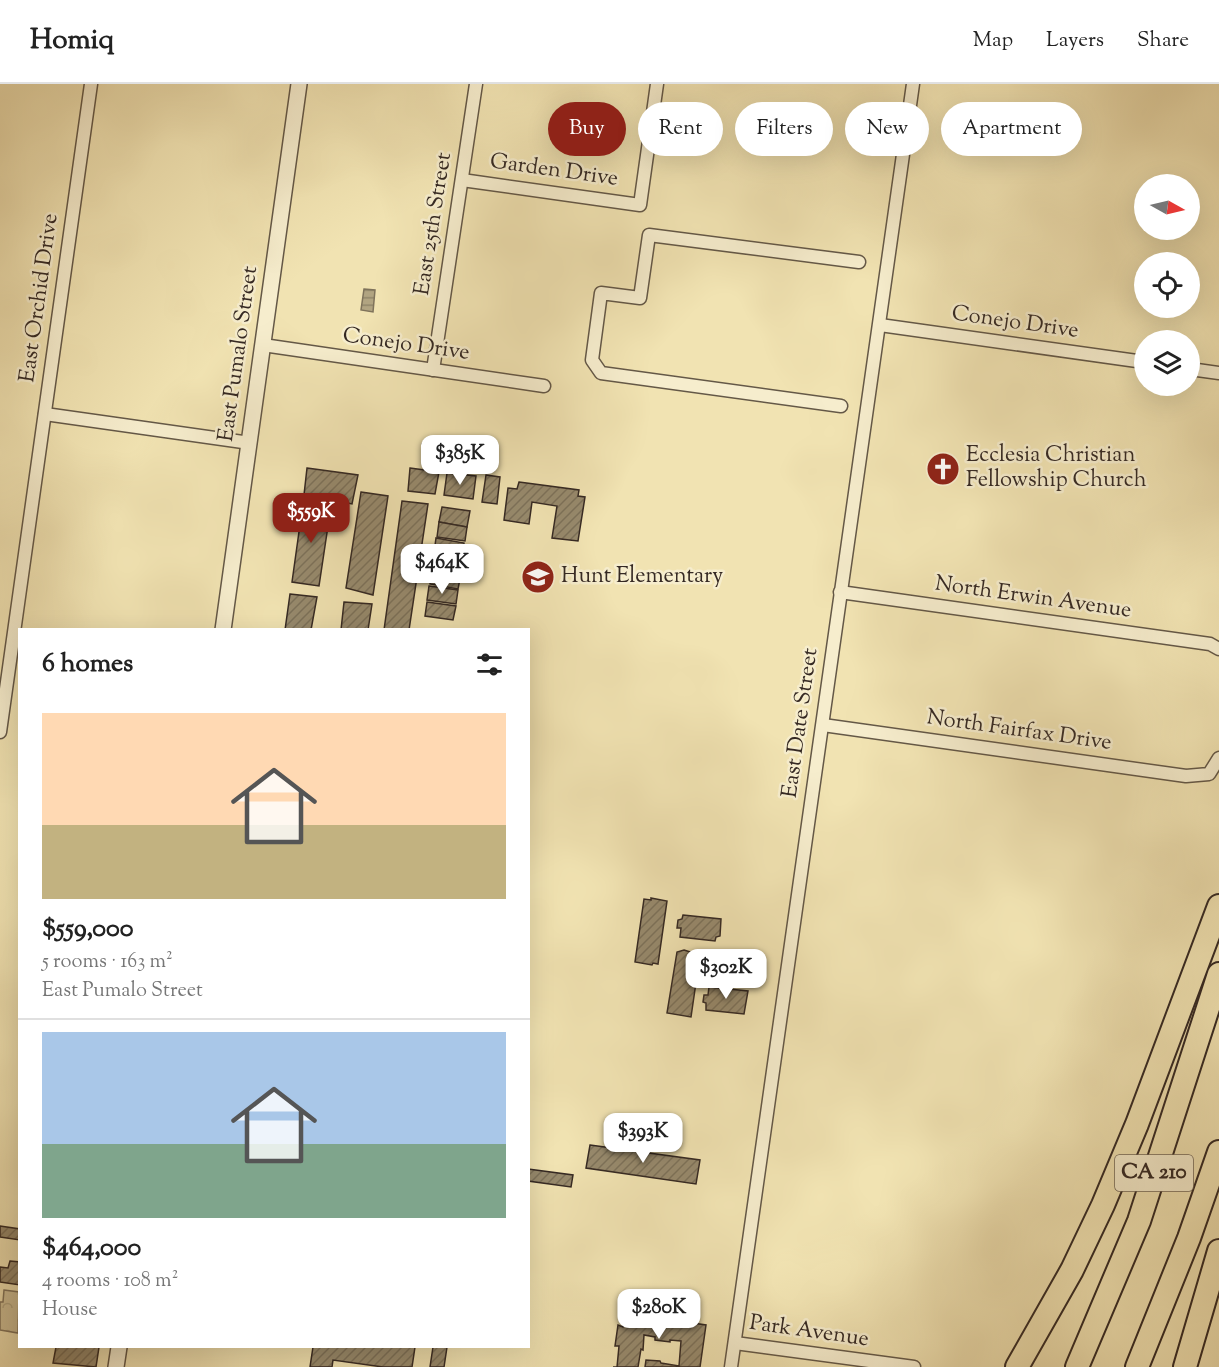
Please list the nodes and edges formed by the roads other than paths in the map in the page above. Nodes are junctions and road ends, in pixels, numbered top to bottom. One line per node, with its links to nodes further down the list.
1 (91, 84): 16 (street, East Orchid Drive)
2 (299, 84): 9 (street, East Pumalo Street)
3 (476, 84): 6 (street, East 25th Street)
4 (657, 84): 6 (street, Garden Drive)
5 (913, 84): 8 (street, East Date Street)
6 (462, 180): 11 (street, East 25th Street)
7 (859, 262): 15 (street)
8 (880, 325): 10 (street, Conejo Drive); 18 (street, East Date Street)
9 (263, 345): 11 (street, Conejo Drive); 17 (street, East Pumalo Street)
10 (1134, 361)
11 (433, 370): 14 (street, Conejo Drive)
12 (1200, 370): 13 (street)
13 (1219, 373)
14 (544, 386)
15 (841, 405)
16 (45, 414): 17 (street); 21 (street, East Orchid Drive)
17 (250, 443): 19 (street, East Pumalo Street)
18 (840, 592): 20 (street, North Erwin Avenue); 22 (street, East Date Street)
19 (223, 628)
20 (1219, 650)
21 (5, 663): 23 (street, East Orchid Drive)
22 (823, 725): 24 (street, North Fairfax Drive); 29 (street, East Date Street)
23 (0, 732)
24 (1219, 758)
25 (1219, 906): 34 (highway)
26 (1219, 974): 35 (highway, CA 210)
27 (1219, 1152): 36 (highway, CA 210)
28 (1219, 1251): 37 (highway)
29 (735, 1343): 32 (street, East Date Street); 33 (street, Park Avenue)
30 (119, 1348): 31 (street)
31 (116, 1367)
32 (731, 1367)
33 (914, 1367)
34 (1017, 1367)
35 (1077, 1367)
36 (1137, 1367)
37 (1185, 1367)

